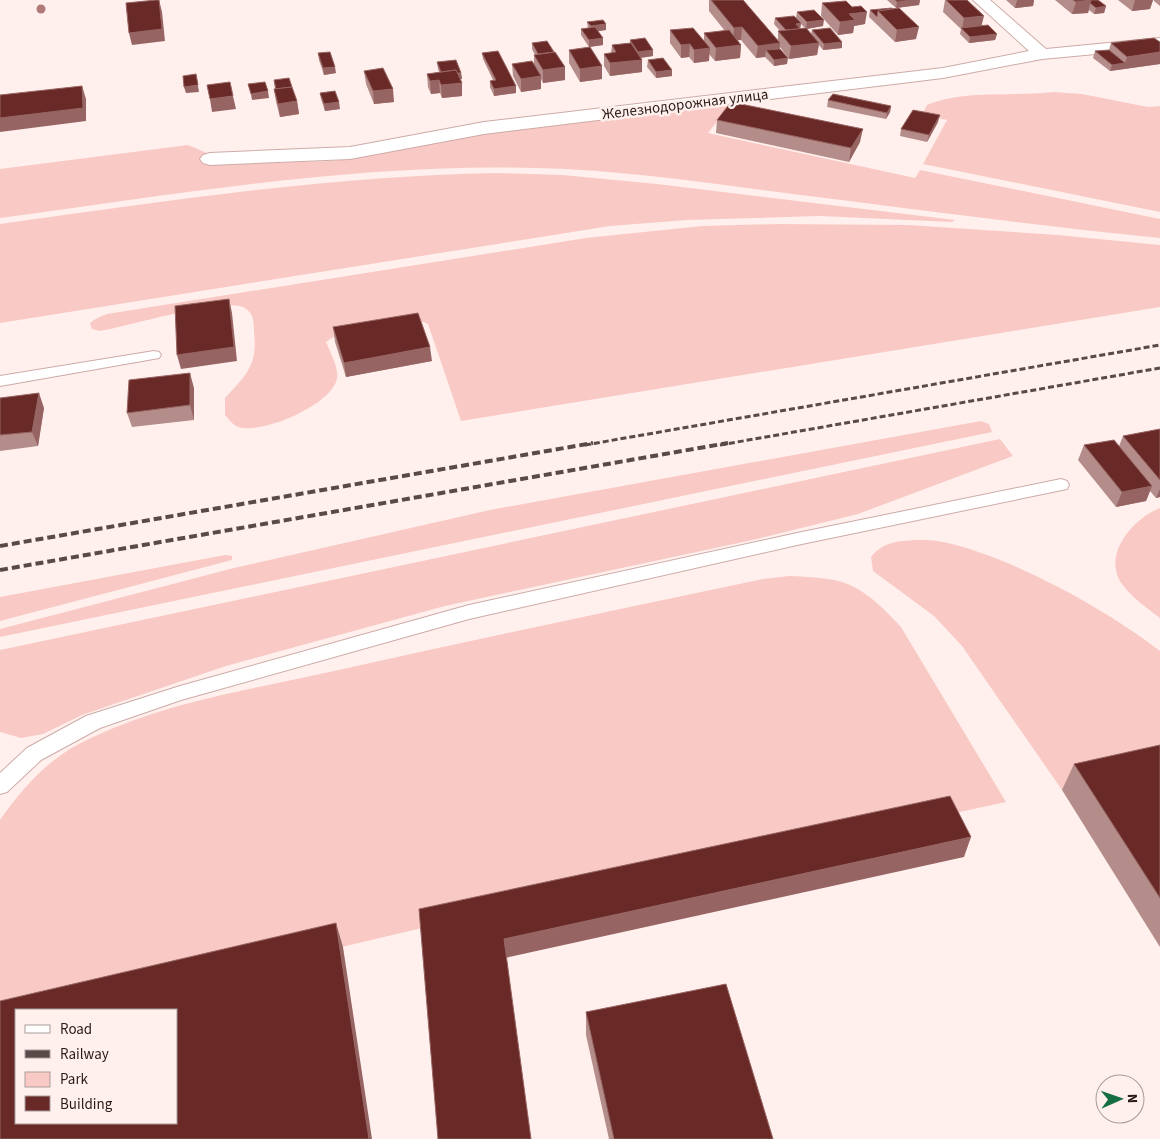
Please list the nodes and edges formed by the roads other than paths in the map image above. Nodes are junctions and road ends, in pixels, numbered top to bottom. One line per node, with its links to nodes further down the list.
1 (981, 0): 3 (street)
2 (1160, 43): 3 (street, Железнодорожная улица)
3 (1042, 54): 4 (street, Железнодорожная улица)
4 (210, 159)
5 (154, 355): 6 (lane)
6 (0, 381)
7 (1061, 484): 8 (lane)
8 (0, 786)

